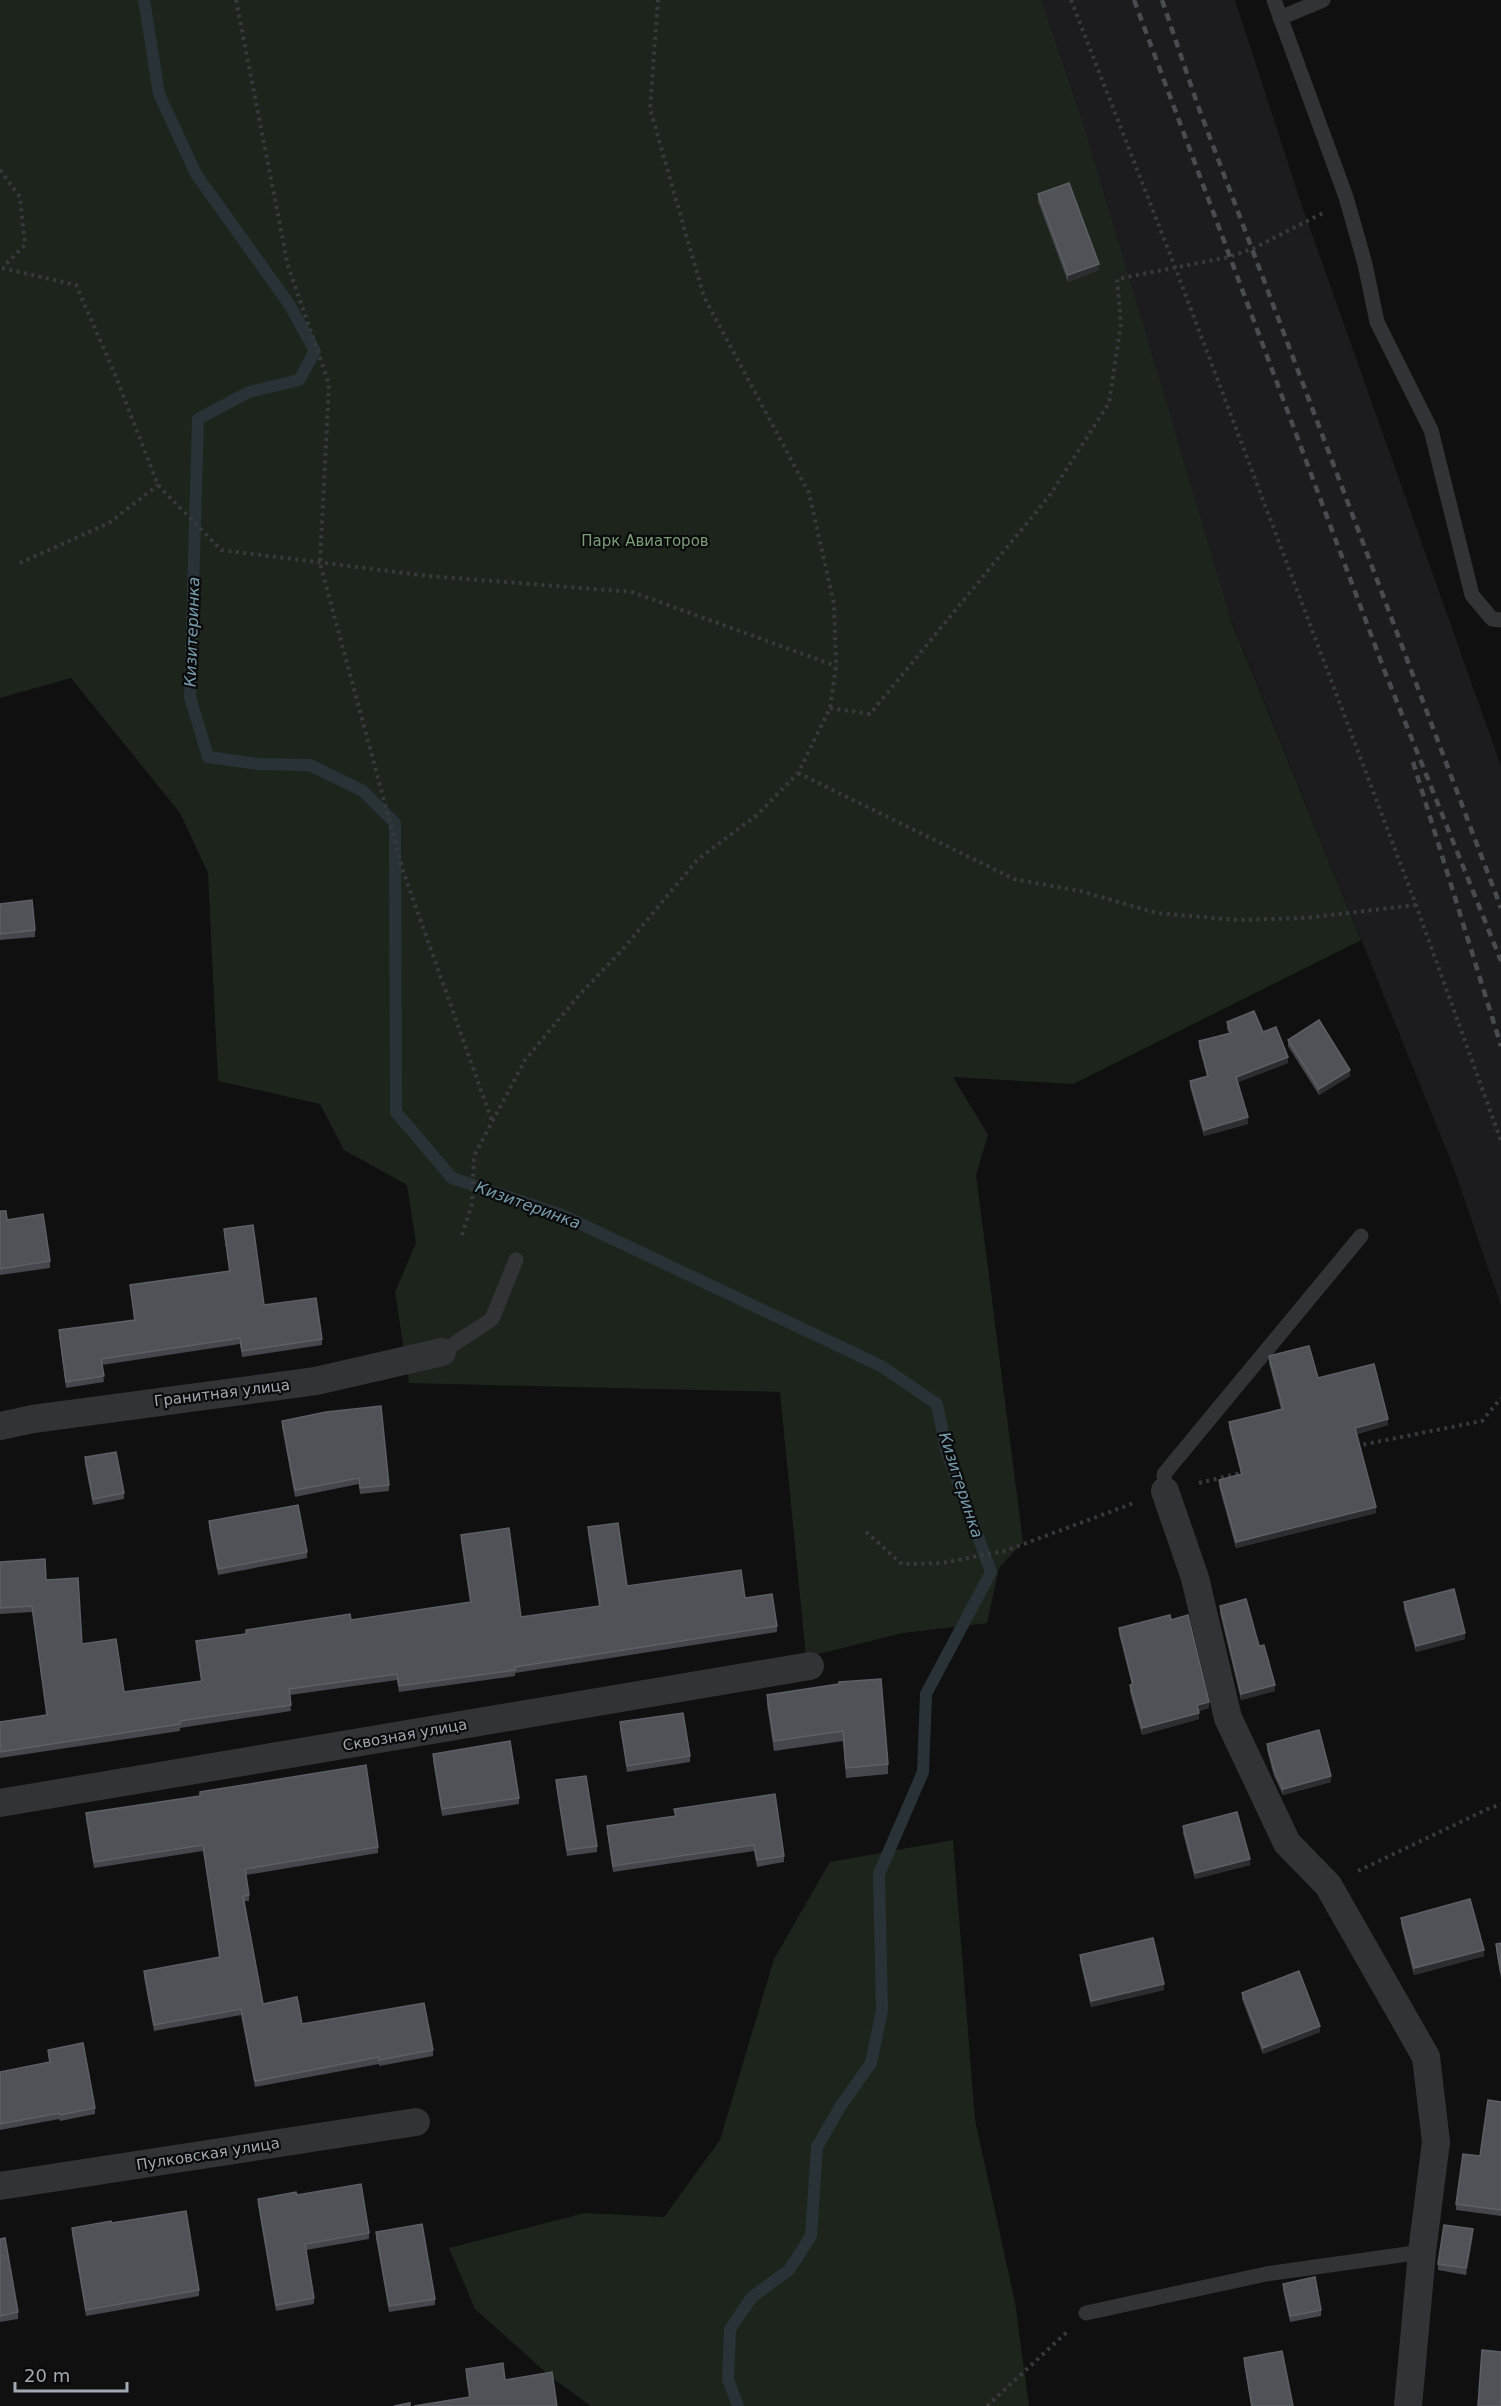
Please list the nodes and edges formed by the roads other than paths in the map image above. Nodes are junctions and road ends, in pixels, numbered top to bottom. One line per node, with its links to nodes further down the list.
1 (1274, 0): 3 (lane)
2 (1323, 0): 3 (lane)
3 (1280, 18): 4 (lane)
4 (1501, 620)
5 (1361, 1236): 9 (lane)
6 (516, 1260): 7 (lane)
7 (442, 1352): 8 (street, Гранитная улица)
8 (0, 1426)
9 (1165, 1491): 14 (street)
10 (810, 1666): 11 (street, Сквозная улица)
11 (0, 1803)
12 (416, 2122): 13 (street, Пулковская улица)
13 (0, 2186)
14 (1422, 2252): 15 (lane); 16 (street)
15 (1086, 2313)
16 (1408, 2406)

